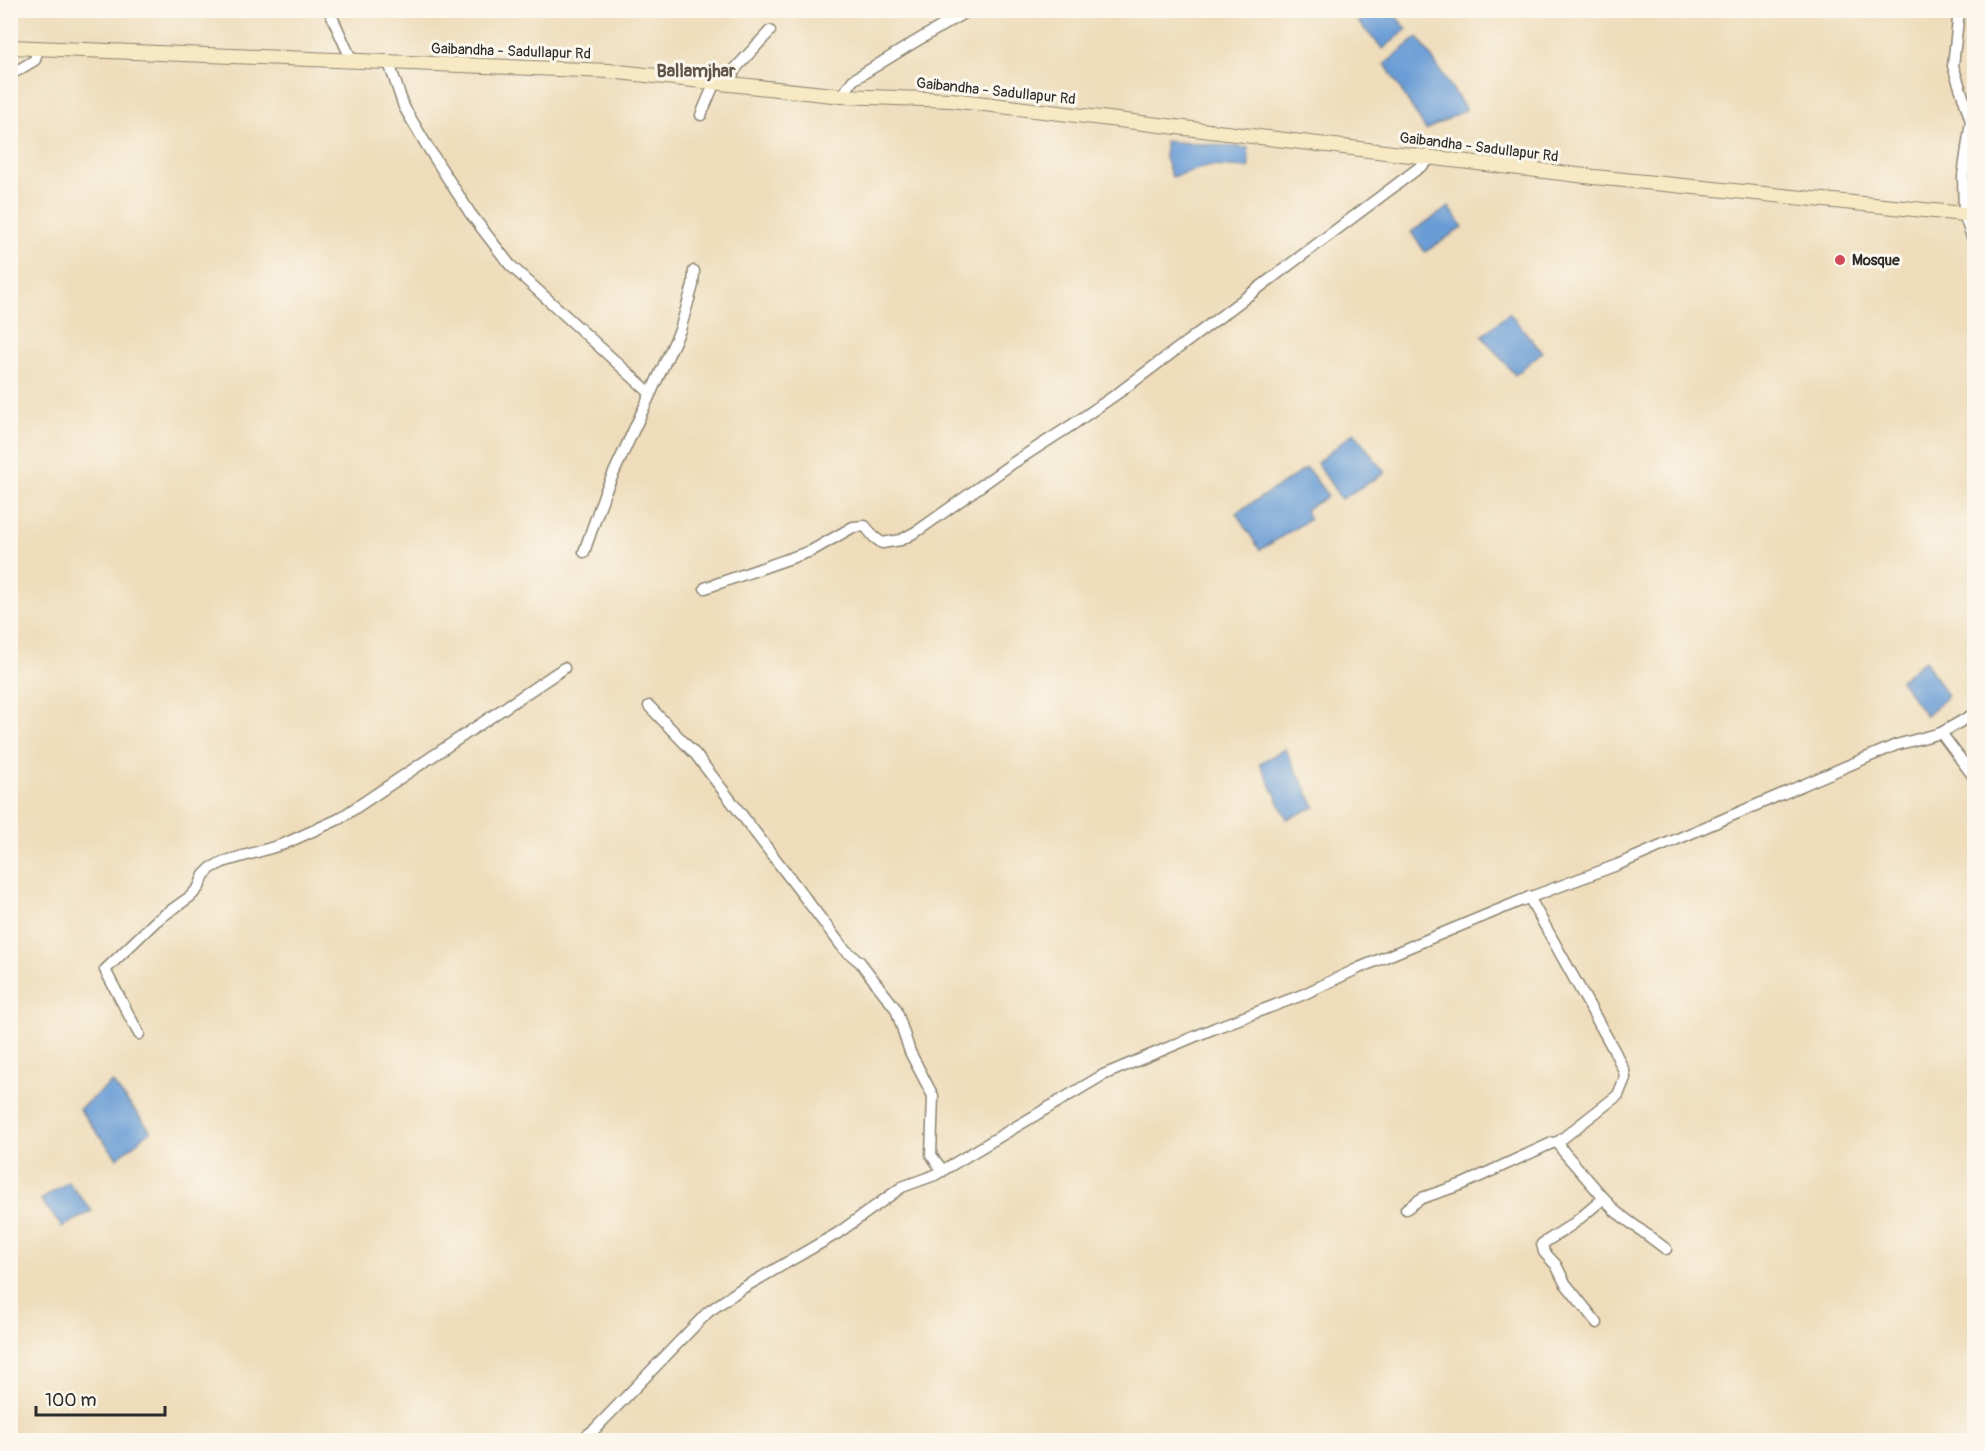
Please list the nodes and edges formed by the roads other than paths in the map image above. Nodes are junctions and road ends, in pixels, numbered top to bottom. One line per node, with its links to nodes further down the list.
1 (329, 10): 7 (street)
2 (969, 10): 11 (street)
3 (1959, 10): 14 (street)
4 (770, 31): 10 (street)
5 (10, 47): 6 (main road, Gaibandha - Sadullapur Rd)
6 (38, 48): 7 (main road, Gaibandha - Sadullapur Rd); 9 (street)
7 (352, 61): 8 (main road, Gaibandha - Sadullapur Rd)
8 (389, 63): 10 (main road, Gaibandha - Sadullapur Rd); 17 (street)
9 (10, 75)
10 (722, 83): 11 (main road, Gaibandha - Sadullapur Rd); 12 (street)
11 (842, 96): 13 (main road, Gaibandha - Sadullapur Rd)
12 (701, 116)
13 (1432, 158): 14 (main road, Gaibandha - Sadullapur Rd); 19 (street)
14 (1969, 215): 15 (street)
15 (1974, 243)
16 (694, 271): 17 (street)
17 (650, 393): 18 (street)
18 (584, 552)
19 (705, 588)
20 (564, 668): 26 (street)
21 (649, 706): 28 (street)
22 (1974, 714): 23 (street)
23 (1941, 733): 24 (street); 25 (street)
24 (1974, 777)
25 (1529, 897): 27 (street); 28 (street)
26 (139, 1034)
27 (1558, 1142): 29 (street); 30 (street)
28 (943, 1171): 33 (street)
29 (1604, 1198): 31 (street); 32 (street)
30 (1406, 1209)
31 (1666, 1249)
32 (1598, 1323)
33 (581, 1440)

